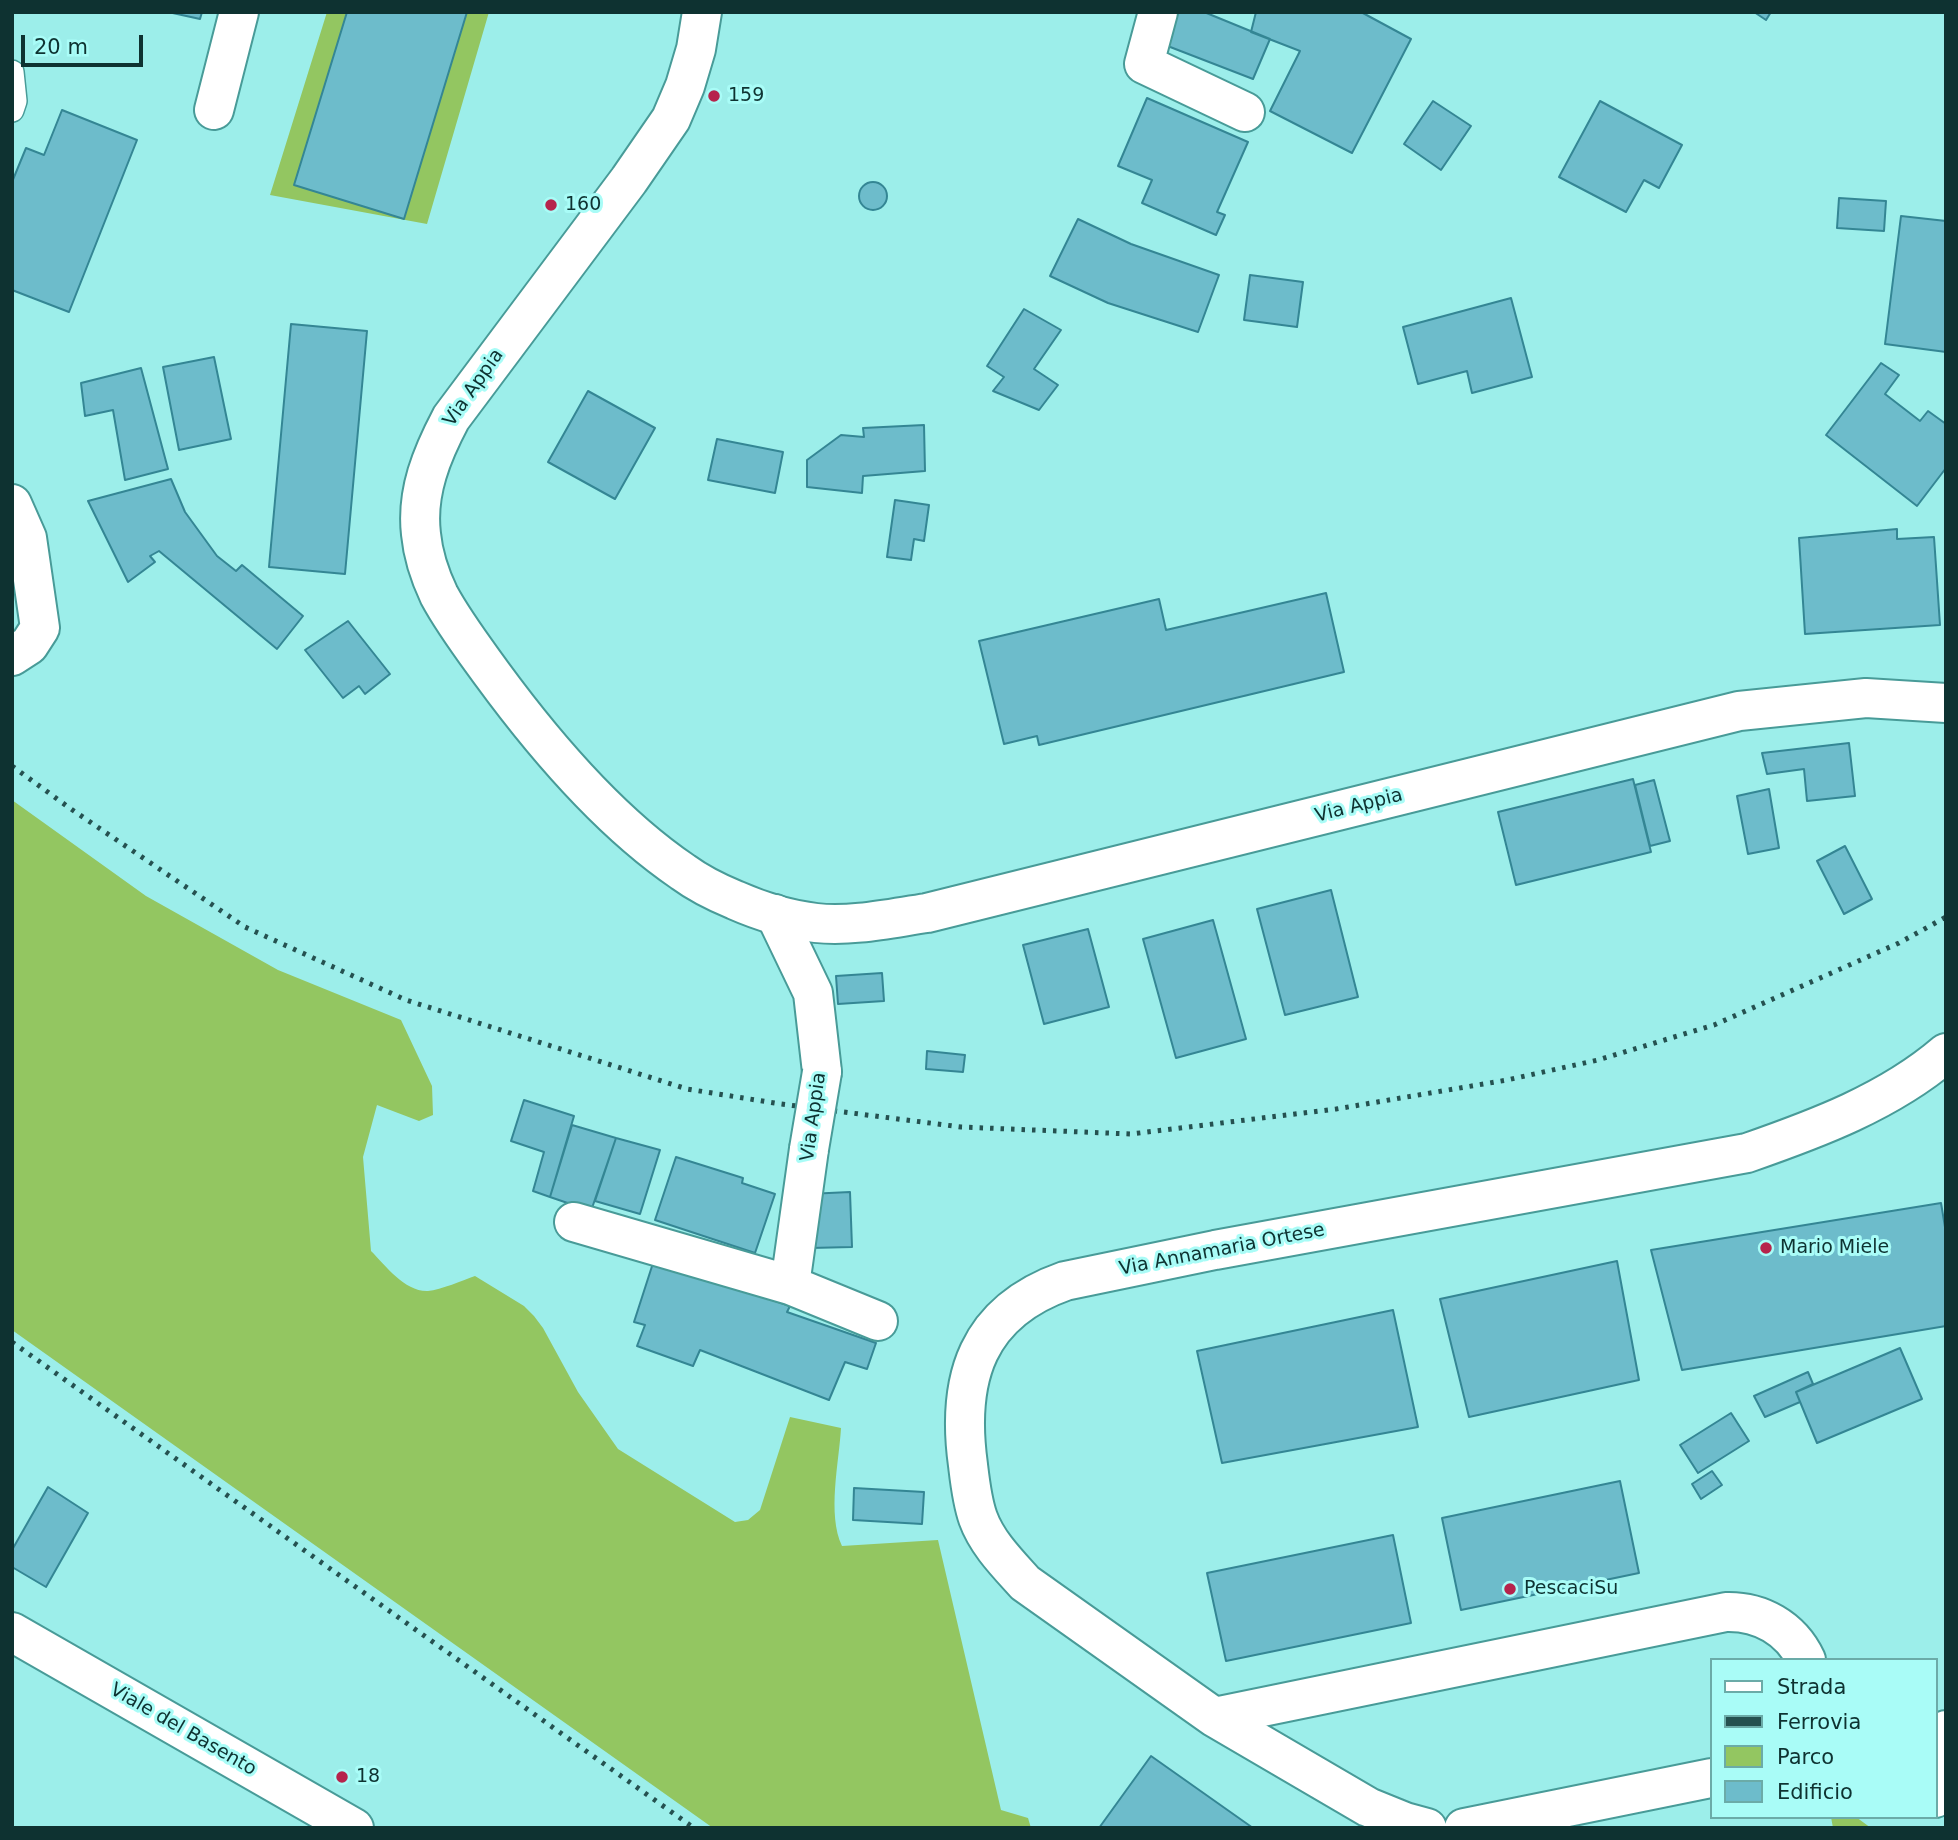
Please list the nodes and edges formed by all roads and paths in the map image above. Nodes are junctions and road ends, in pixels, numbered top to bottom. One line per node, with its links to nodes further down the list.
1 (239, 12): 6 (street)
2 (702, 12): 11 (street, Via Appia)
3 (1158, 12): 7 (street)
4 (12, 72): 5 (lane)
5 (12, 110)
6 (214, 110)
7 (1245, 112)
8 (12, 505): 9 (street)
9 (12, 656)
10 (1946, 703): 11 (street, Via Appia)
11 (775, 914): 14 (street, Via Appia, bridge)
12 (1946, 1053): 18 (street, Via Annamaria Ortese)
13 (574, 1222): 14 (street)
14 (790, 1285): 15 (street)
15 (878, 1321)
16 (12, 1632): 22 (street, Viale del Basento)
17 (1805, 1658): 18 (street)
18 (1214, 1717): 23 (street, Via Annamaria Ortese)
19 (1946, 1730): 21 (street)
20 (1710, 1778): 24 (street)
21 (1937, 1786)
22 (354, 1828)
23 (1427, 1828)
24 (1464, 1828)

